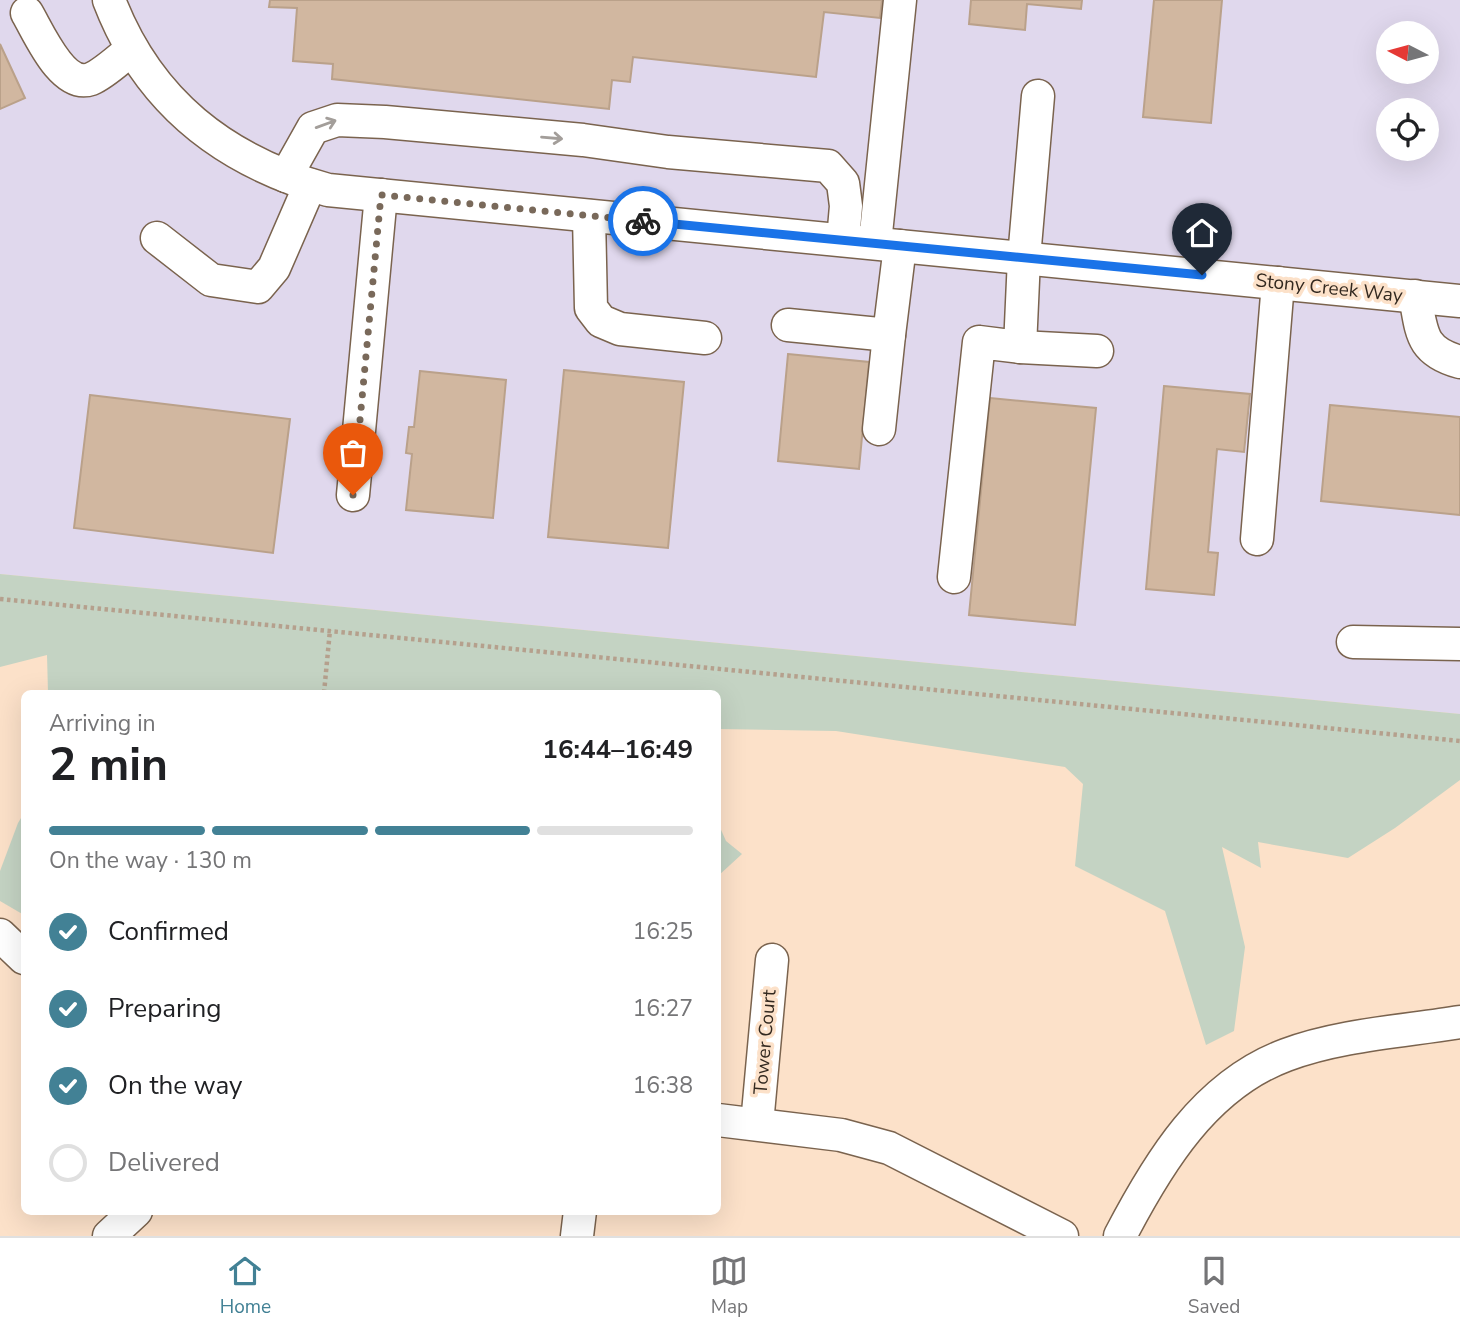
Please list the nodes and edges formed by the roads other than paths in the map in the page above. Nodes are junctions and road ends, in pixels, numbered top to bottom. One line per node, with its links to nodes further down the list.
1 (109, 0): 4 (street, Stony Creek Way)
2 (900, 0): 11 (street)
3 (27, 13): 4 (street)
4 (132, 49): 6 (street, Stony Creek Way)
5 (1038, 96): 12 (street)
6 (298, 181): 7 (street, Stony Creek Way); 9 (street); 10 (street, one-way to 10)
7 (381, 195): 8 (street, Stony Creek Way); 23 (street)
8 (589, 216): 10 (street, Stony Creek Way); 18 (street)
9 (156, 238)
10 (842, 240): 11 (street, Stony Creek Way)
11 (888, 245): 12 (street, Stony Creek Way); 17 (street)
12 (1024, 258): 13 (street, Stony Creek Way); 19 (street)
13 (1278, 283): 14 (street, Stony Creek Way); 24 (street)
14 (1415, 296): 15 (street, Stony Creek Way); 21 (street)
15 (1460, 301)
16 (788, 325): 17 (street)
17 (889, 335): 22 (street)
18 (705, 338)
19 (1020, 347): 20 (street); 25 (street)
20 (1097, 351)
21 (1460, 362)
22 (879, 429)
23 (353, 495)
24 (1257, 539)
25 (954, 577)
26 (1353, 642): 27 (street)
27 (1460, 644)
28 (0, 934): 29 (street)
29 (21, 955)
30 (772, 960): 33 (street, Tower Court)
31 (1460, 1022): 39 (street)
32 (721, 1120): 33 (street)
33 (757, 1124): 38 (street)
34 (132, 1215): 36 (street)
35 (580, 1215): 37 (street)
36 (108, 1236)
37 (577, 1236)
38 (1062, 1236)
39 (1120, 1236)

